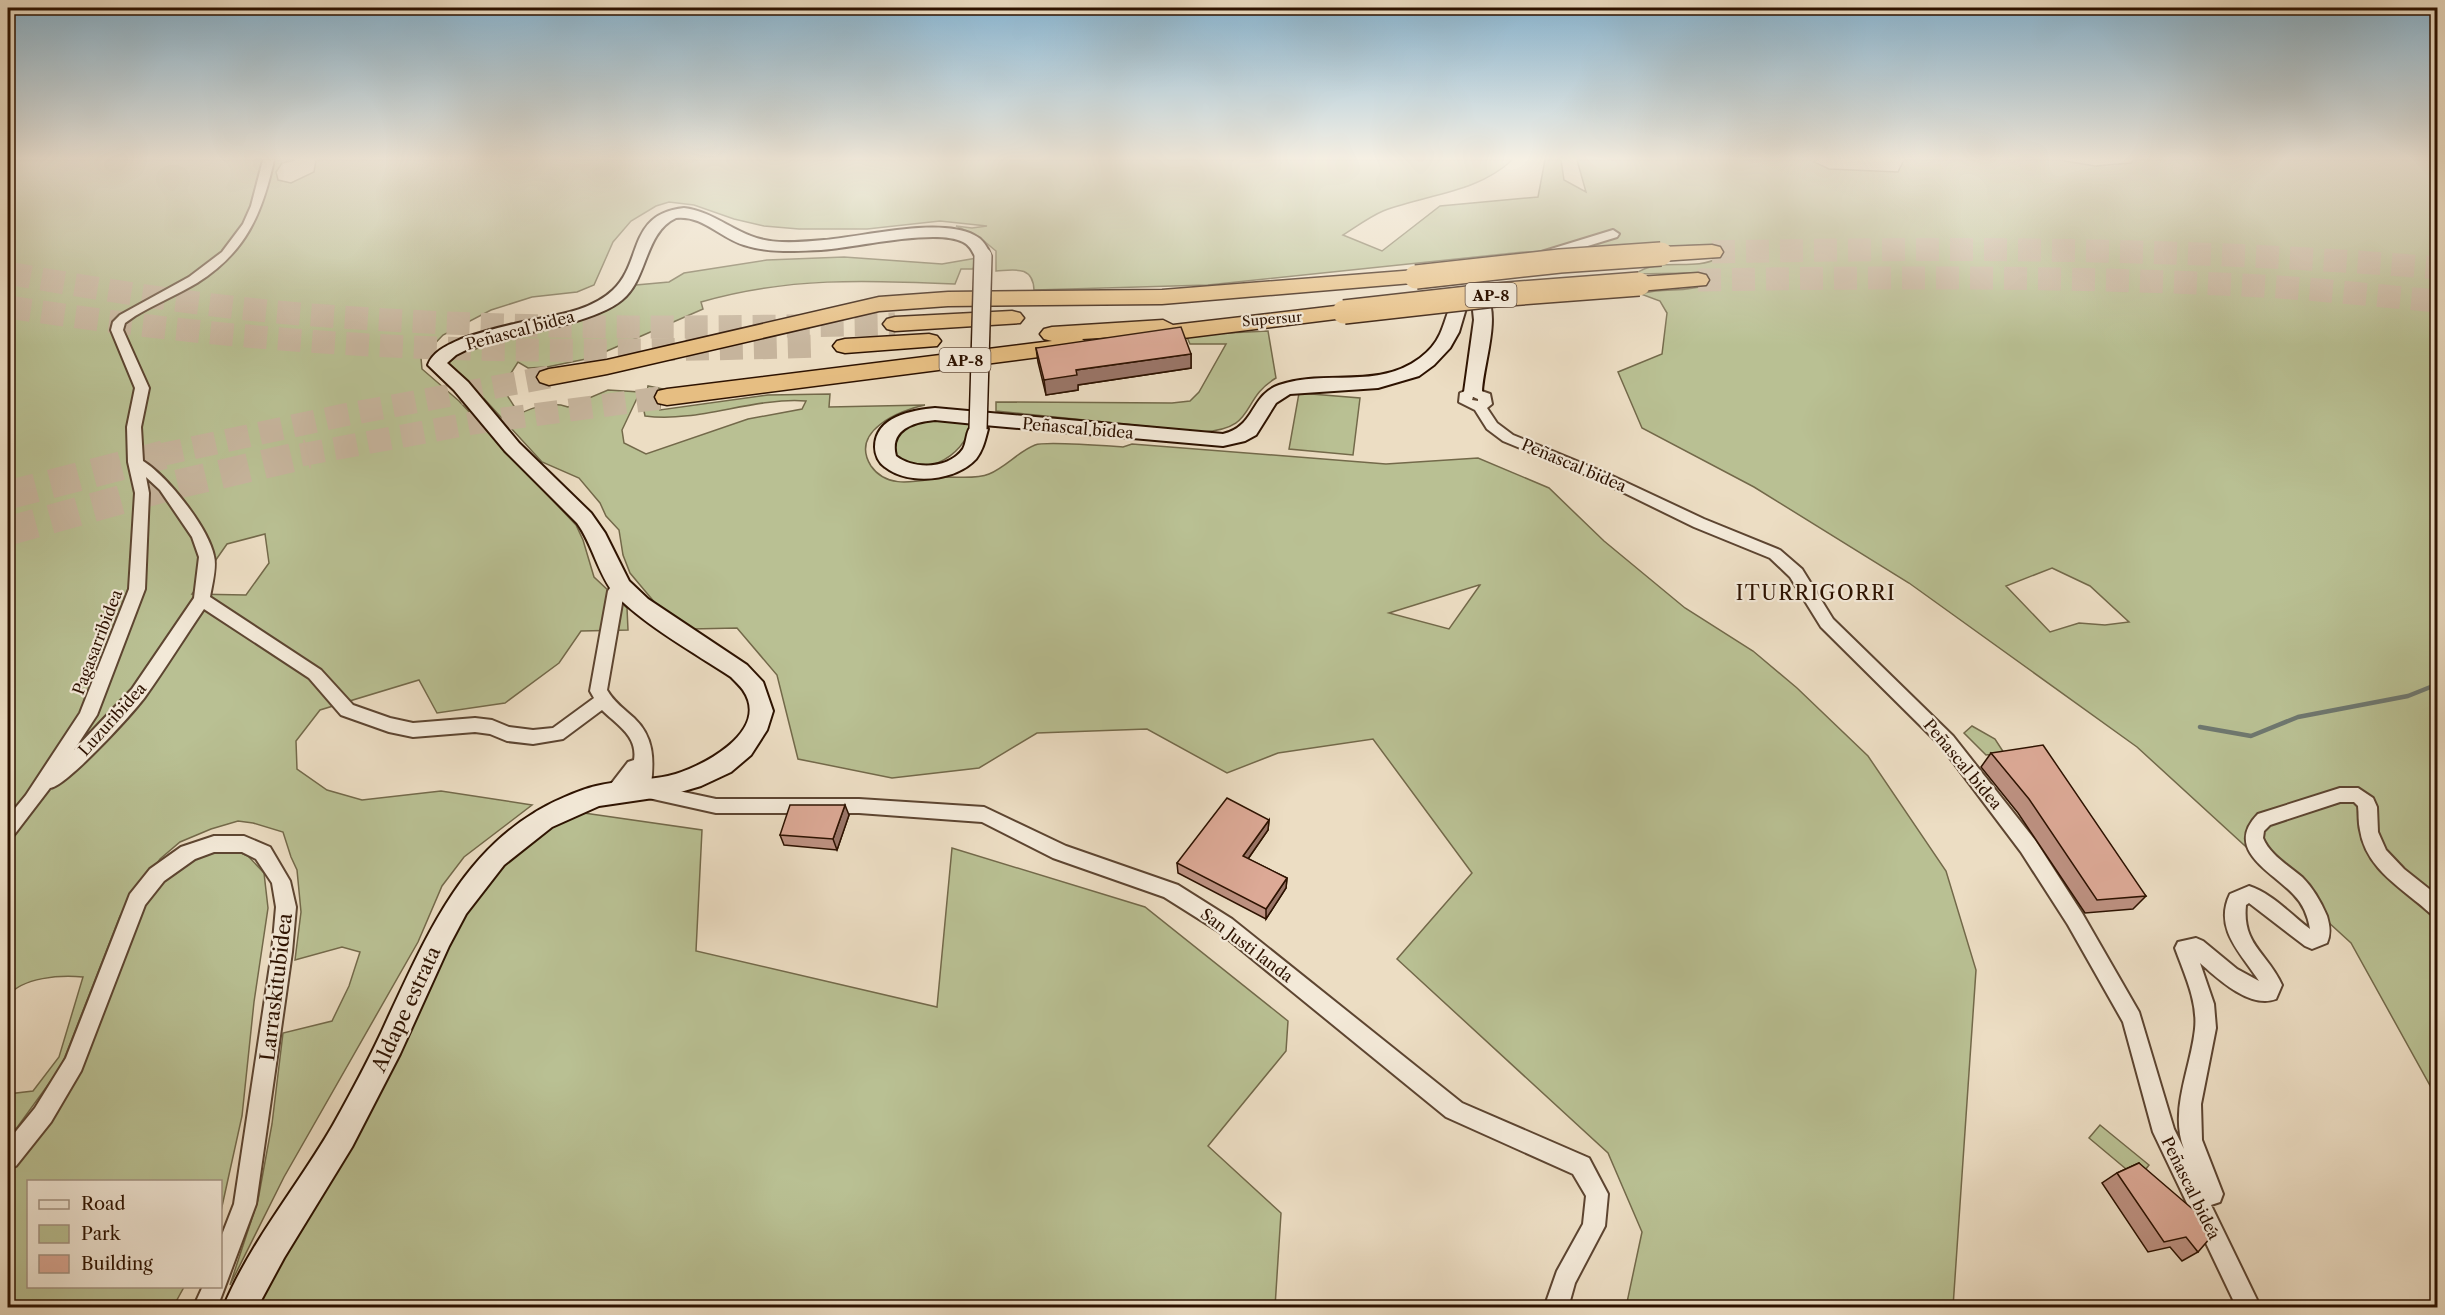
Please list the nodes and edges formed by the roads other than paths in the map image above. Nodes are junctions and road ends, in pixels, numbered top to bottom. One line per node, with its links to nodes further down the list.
1 (251, 221): 19 (street, Pagasarribidea)
2 (658, 221): 20 (street, Peñascal bidea, bridge)
3 (711, 221): 15 (street, Peñascal bidea, bridge)
4 (1613, 234): 8 (street)
5 (1712, 252): 7 (highway, Supersur / AP-8, bridge)
6 (1698, 280): 9 (highway, Supersur / AP-8, bridge)
7 (1353, 284): 10 (highway, Supersur / AP-8); 12 (highway)
8 (1474, 295): 14 (street, Peñascal bidea); 18 (street, Peñascal bidea, bridge)
9 (1263, 320): 11 (highway, Supersur / AP-8); 13 (highway, AP-8)
10 (895, 324)
11 (845, 346)
12 (549, 377)
13 (667, 397)
14 (1476, 399): 30 (street, Peñascal bidea)
15 (978, 418)
16 (978, 418): 17 (street, Peñascal bidea, bridge)
17 (978, 418)
18 (978, 418)
19 (135, 462): 21 (street, Luzuribidea); 26 (street, Pagasarribidea)
20 (620, 586): 22 (street); 24 (street, Peñascal bidea)
21 (202, 598): 22 (street); 26 (street, Luzuribidea)
22 (602, 701): 23 (street)
23 (642, 765): 24 (street); 25 (street)
24 (641, 790): 25 (street, Aldape estrata); 35 (street, San Justi landa)
25 (612, 793): 34 (street, Aldape estrata)
26 (32, 800): 27 (street, Pagasarribidea)
27 (8, 830)
28 (2438, 908): 30 (street)
29 (8, 1158): 31 (street, Larraskitubidea)
30 (2194, 1195): 36 (street, Peñascal bidea)
31 (222, 1267)
32 (215, 1288): 33 (street)
33 (205, 1308)
34 (239, 1308)
35 (1556, 1308)
36 (2249, 1308)

